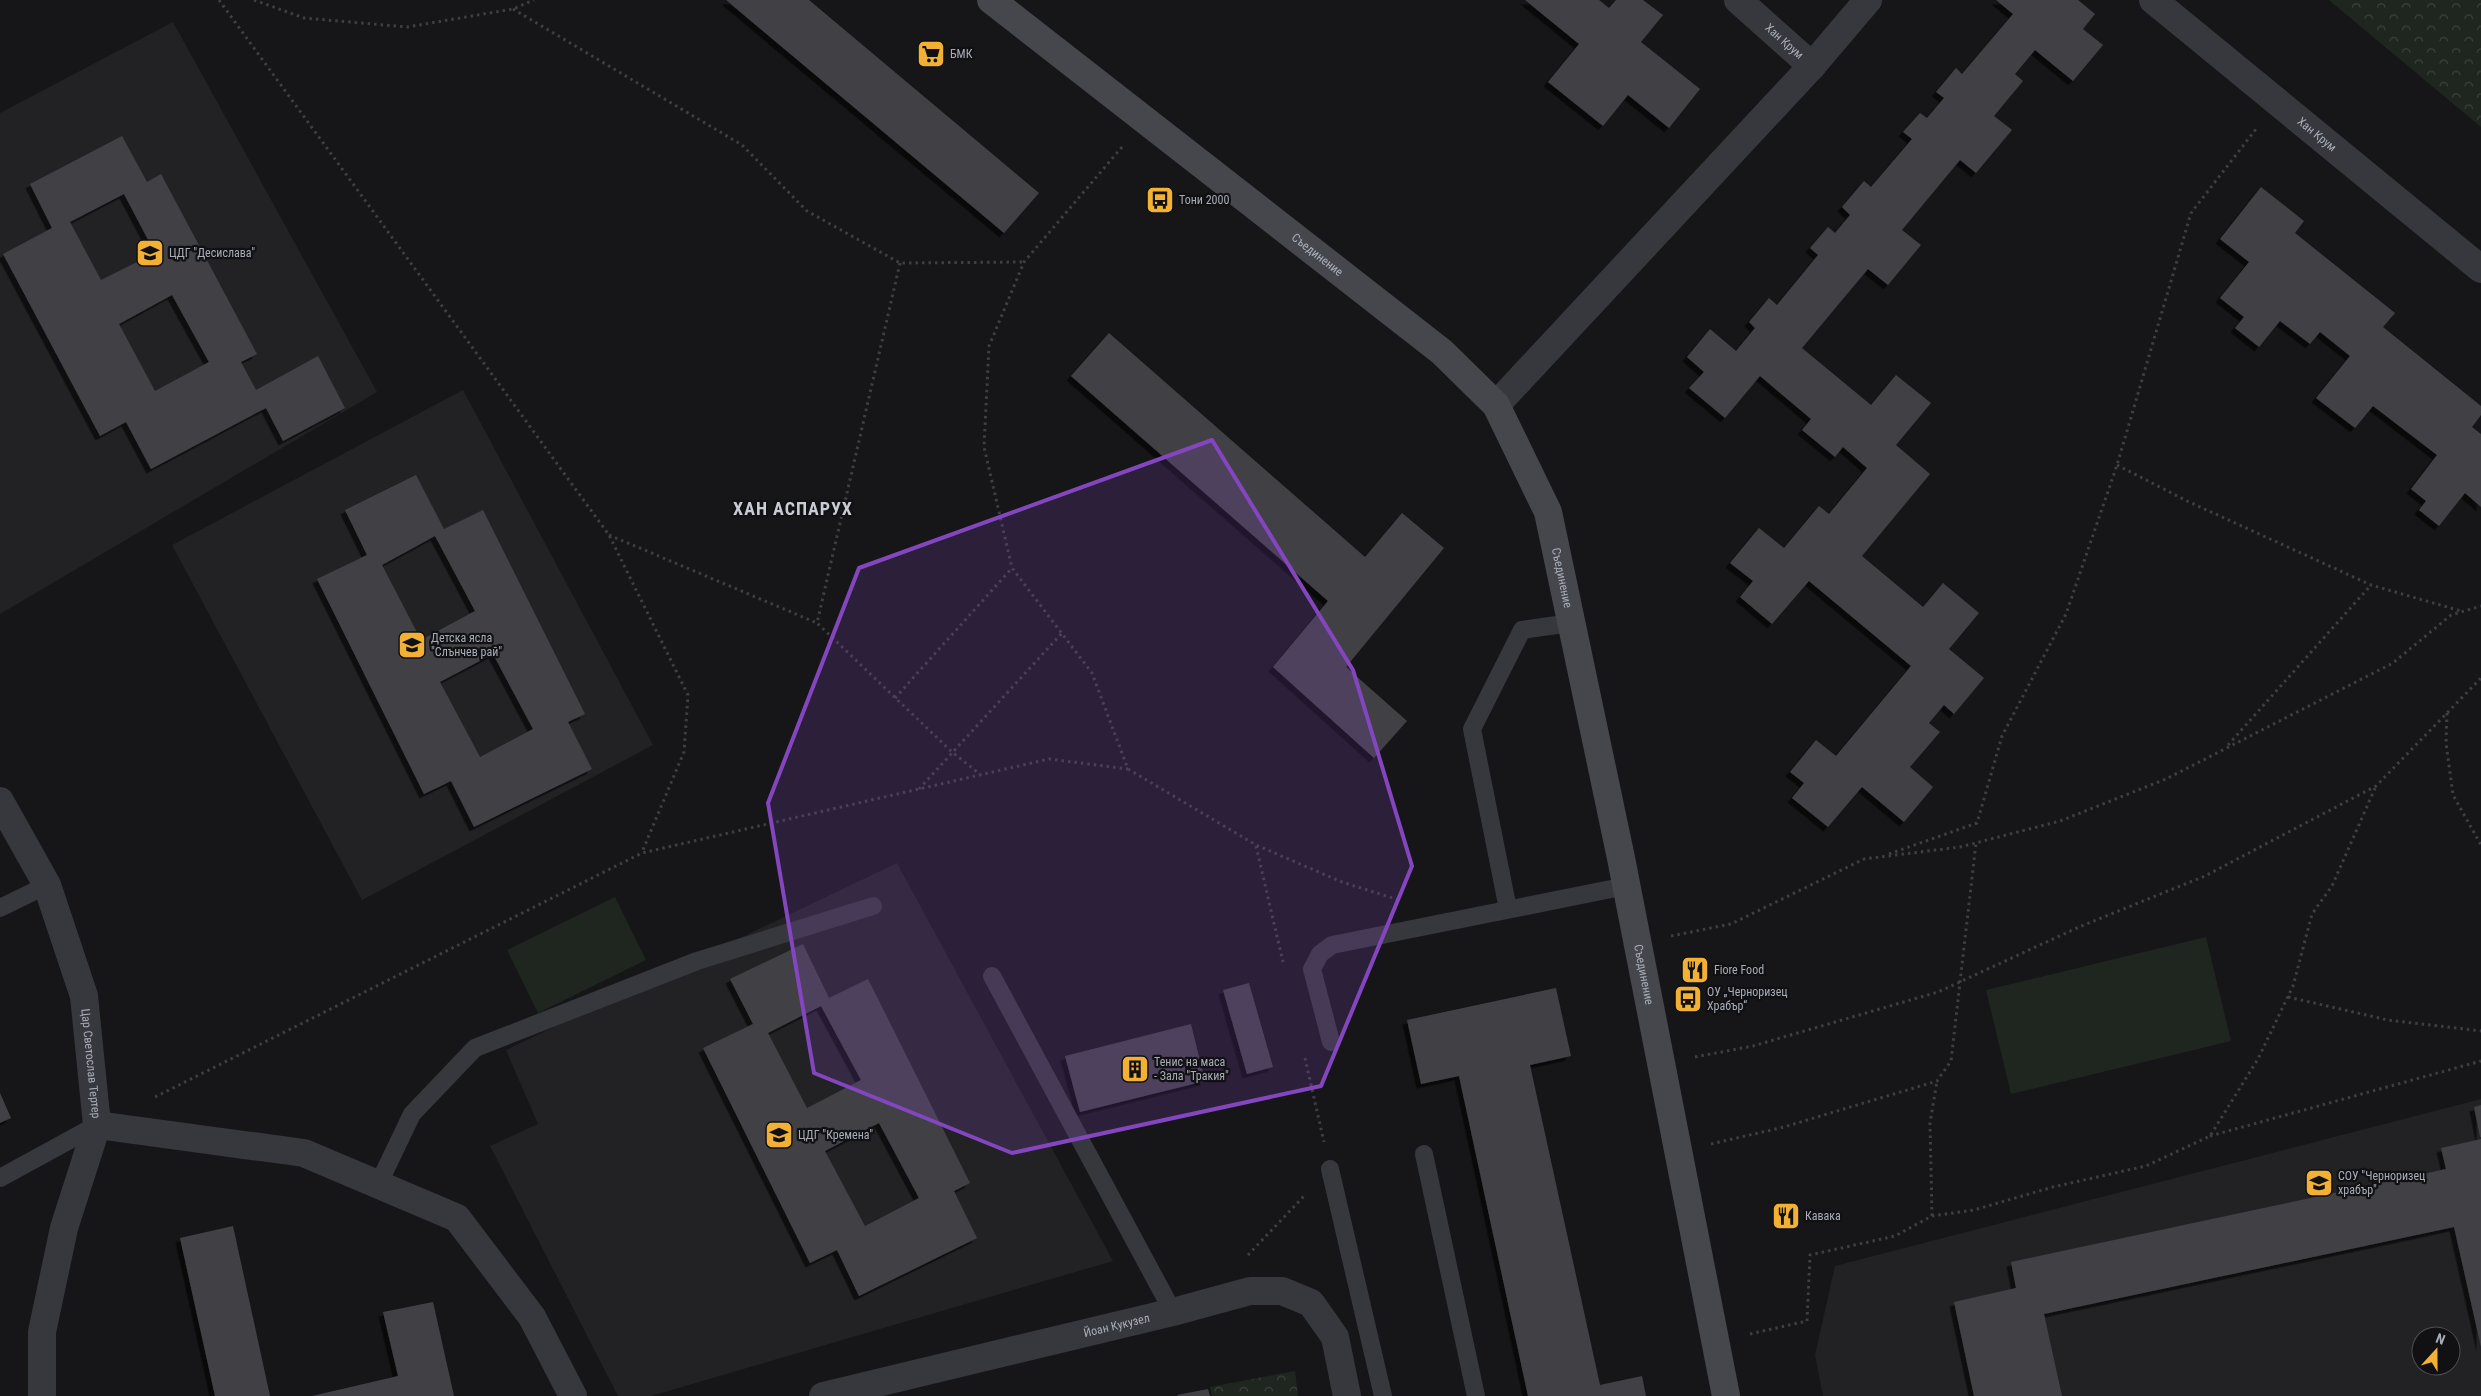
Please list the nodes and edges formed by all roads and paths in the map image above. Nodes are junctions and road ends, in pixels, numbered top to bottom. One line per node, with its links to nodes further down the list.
1 (220, 0): 17 (path)
2 (254, 0): 8 (path)
3 (534, 0): 8 (path)
4 (991, 0): 11 (street, Съединение)
5 (1738, 0): 9 (street, Хан Крум)
6 (1868, 0): 9 (street, Хан Крум)
7 (2153, 0): 10 (street, Хан Крум)
8 (513, 9): 13 (path)
9 (1812, 66): 15 (street)
10 (2275, 101): 14 (street, Хан Крум); 16 (path)
11 (1145, 120): 12 (path); 15 (street, Съединение)
12 (1024, 262): 13 (path); 18 (path)
13 (900, 263): 22 (path)
14 (2481, 269)
15 (1496, 405): 23 (street, Съединение)
16 (2117, 465): 19 (path); 38 (path)
17 (609, 534): 22 (path); 37 (path)
18 (1012, 568): 24 (path); 26 (path)
19 (2371, 585): 21 (path); 28 (path)
20 (2481, 606): 21 (path)
21 (2462, 612): 28 (path)
22 (817, 623): 26 (path)
23 (1571, 623): 40 (street, Съединение); 44 (lane)
24 (1062, 633): 29 (path); 30 (path)
25 (2481, 678): 27 (path)
26 (895, 698): 29 (path)
27 (2448, 713): 32 (path); 36 (path)
28 (2226, 748): 35 (path)
29 (952, 752): 31 (path); 33 (path)
30 (1128, 769): 31 (path); 41 (path)
31 (981, 775): 33 (path)
32 (2376, 786): 47 (path); 48 (path)
33 (919, 789): 37 (path)
34 (1, 803): 39 (street, Цар Светослав Тертер)
35 (1976, 843): 38 (path); 47 (path)
36 (2481, 845)
37 (642, 853): 54 (path)
38 (1882, 857): 45 (path)
39 (47, 885): 43 (lane); 55 (street, Цар Светослав Тертер)
40 (1626, 886): 44 (lane); 45 (street, Съединение)
41 (1402, 901)
42 (873, 906): 61 (lane)
43 (0, 908)
44 (1508, 910): 50 (lane)
45 (1637, 944): 52 (street, Съединение)
46 (992, 976): 64 (lane)
47 (1960, 982): 52 (path); 53 (path)
48 (2288, 997): 49 (path); 56 (path)
49 (2481, 1031)
50 (1331, 1042)
51 (2481, 1061): 56 (path)
52 (1661, 1064): 57 (street, Съединение)
53 (1937, 1081): 57 (path); 62 (path)
54 (151, 1098)
55 (98, 1125): 60 (lane); 61 (street); 66 (street, Цар Светослав Тертер)
56 (2210, 1136): 62 (path)
57 (1678, 1151): 65 (street, Съединение)
58 (1424, 1154): 71 (lane)
59 (1330, 1169): 63 (path); 70 (lane)
60 (0, 1178)
61 (378, 1185): 67 (street)
62 (1932, 1216): 65 (path)
63 (1250, 1291): 64 (street, Йоан Кукузел); 69 (street, Йоан Кукузел)
64 (1173, 1312): 68 (street, Йоан Кукузел)
65 (1715, 1342): 72 (street, Съединение)
66 (42, 1396)
67 (573, 1396)
68 (823, 1396)
69 (1346, 1396)
70 (1383, 1396)
71 (1476, 1396)
72 (1726, 1396)

